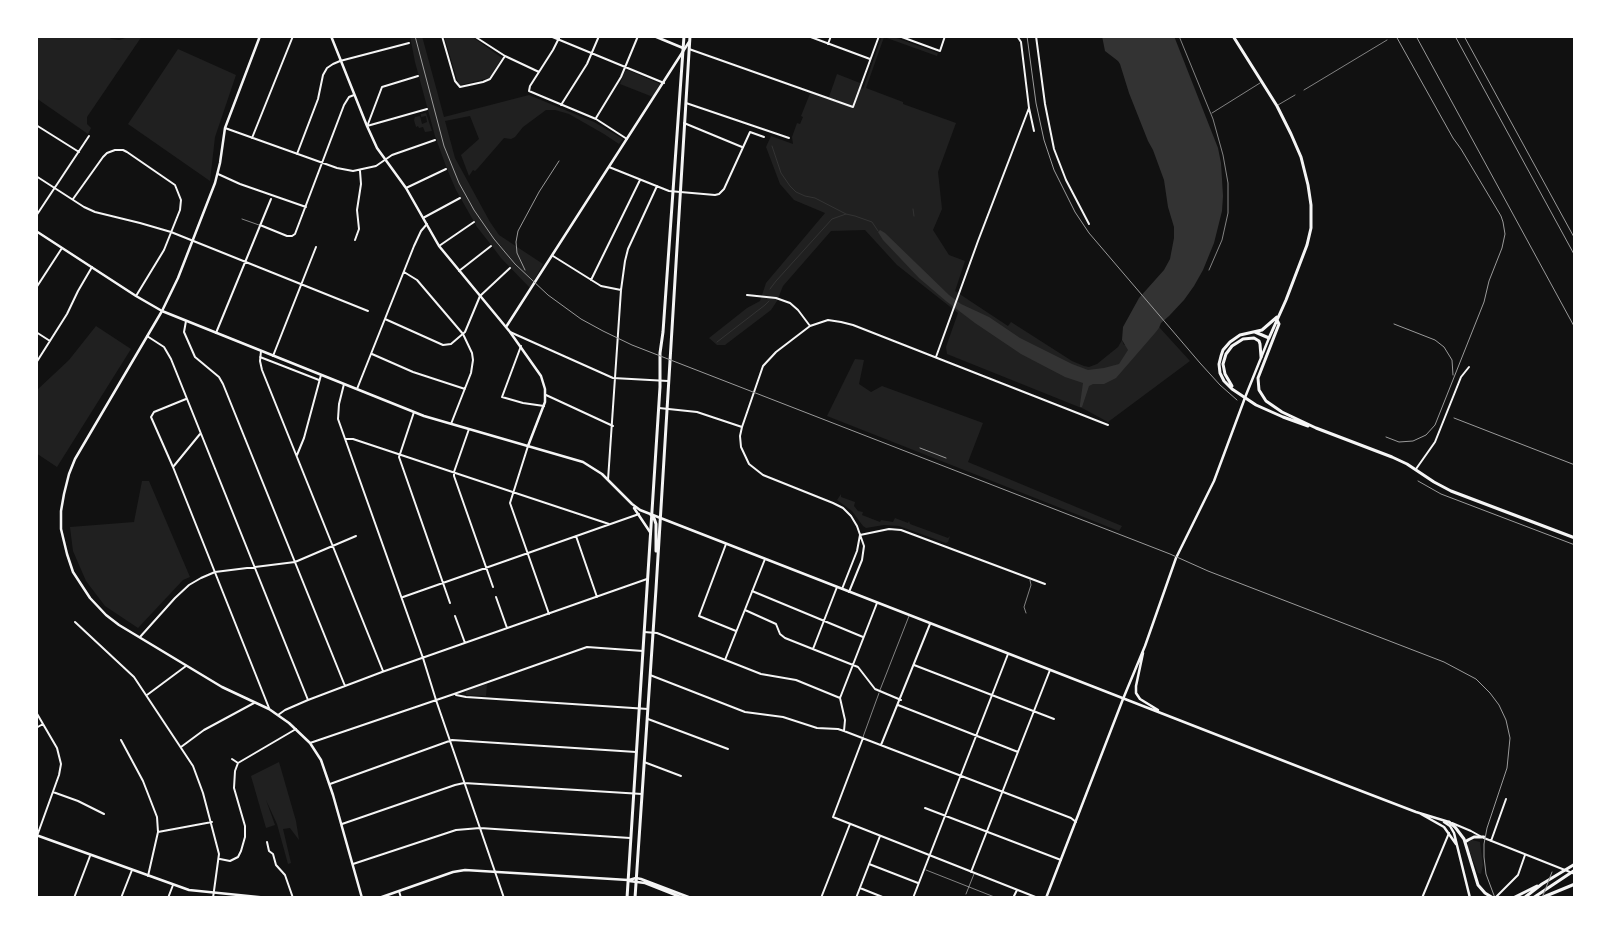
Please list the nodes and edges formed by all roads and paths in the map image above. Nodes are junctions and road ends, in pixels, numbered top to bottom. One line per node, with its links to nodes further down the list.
1 (113, 36): 2 (street)
2 (123, 36)
3 (260, 36): 53 (street)
4 (293, 36): 57 (street)
5 (331, 36): 34 (street)
6 (442, 36): 32 (street)
7 (474, 36): 32 (street)
8 (550, 36): 24 (street)
9 (599, 36): 30 (street)
10 (638, 36): 35 (street)
11 (654, 36): 29 (street)
12 (684, 36): 29 (main road)
13 (690, 36): 26 (main road)
14 (694, 36): 26 (street)
15 (808, 36): 28 (street)
16 (831, 36): 28 (street)
17 (879, 36): 33 (street)
18 (899, 36): 19 (street)
19 (945, 36)
20 (1017, 36): 46 (street)
21 (1036, 36): 86 (street)
22 (1178, 36): 48 (lane)
23 (1233, 36): 38 (main road)
24 (559, 38): 30 (street); 36 (street)
25 (1387, 40): 40 (lane)
26 (690, 42): 29 (main road)
27 (409, 43): 34 (street)
28 (828, 44): 33 (street)
29 (686, 49): 31 (main road); 33 (street); 43 (main road)
30 (592, 53): 35 (street); 44 (street)
31 (683, 54): 39 (street); 75 (main road)
32 (506, 56): 36 (street)
33 (870, 59)
34 (340, 61): 41 (street); 63 (street)
35 (626, 67): 39 (street); 49 (street)
36 (539, 72): 44 (street)
37 (418, 76): 52 (street)
38 (1261, 82): 45 (main road); 48 (lane)
39 (664, 83): 59 (street)
40 (1304, 90)
41 (354, 95): 52 (street); 65 (street)
42 (1295, 95): 45 (lane)
43 (686, 103): 50 (main road); 58 (street)
44 (561, 105): 49 (street)
45 (1277, 106): 112 (main road)
46 (1029, 108): 54 (street); 130 (street)
47 (427, 109): 52 (street)
48 (1211, 114): 100 (lane)
49 (596, 119): 59 (street)
50 (684, 123): 61 (street); 76 (main road)
51 (36, 124): 62 (street)
52 (367, 126): 64 (street)
53 (224, 128): 57 (street); 69 (street)
54 (1034, 130)
55 (89, 136): 62 (street)
56 (764, 137): 61 (street)
57 (252, 138): 63 (street)
58 (789, 138)
59 (628, 139): 66 (street)
60 (435, 140): 64 (street)
61 (742, 147): 76 (street)
62 (79, 152): 73 (street)
63 (297, 154): 65 (street)
64 (385, 159): 68 (street); 74 (street)
65 (322, 163): 68 (street); 80 (street)
66 (609, 167): 71 (street); 96 (street)
67 (446, 169): 74 (street)
68 (360, 171): 90 (street)
69 (218, 174): 80 (street); 91 (street)
70 (36, 176): 73 (street)
71 (640, 180): 72 (street); 103 (street)
72 (657, 186): 75 (street); 106 (street)
73 (55, 188): 78 (street); 81 (street)
74 (406, 188): 82 (street)
75 (673, 192): 76 (street); 137 (main road)
76 (681, 192): 138 (main road)
77 (460, 198): 82 (street)
78 (73, 200): 89 (street); 89 (street)
79 (270, 200): 87 (street)
80 (306, 207): 87 (street)
81 (36, 216)
82 (424, 218): 85 (street)
83 (242, 219): 87 (lane)
84 (474, 222): 92 (street)
85 (427, 224): 92 (street); 102 (street)
86 (1089, 224)
87 (260, 225): 97 (street)
88 (36, 230): 95 (street)
89 (171, 232): 91 (street); 108 (street)
90 (355, 240)
91 (193, 241): 97 (street); 110 (street)
92 (439, 246): 101 (street)
93 (491, 246): 101 (street)
94 (316, 247): 104 (street)
95 (63, 248): 98 (street); 105 (street)
96 (552, 256): 103 (street); 116 (street)
97 (245, 262): 104 (street); 120 (street)
98 (92, 267): 108 (street); 124 (street)
99 (510, 268): 109 (street)
100 (1208, 270)
101 (459, 271): 109 (street)
102 (404, 272): 113 (street); 121 (street)
103 (591, 280): 106 (street)
104 (301, 285): 111 (street); 128 (street)
105 (36, 288)
106 (621, 290): 135 (street)
107 (747, 295): 115 (street)
108 (136, 296): 110 (street)
109 (480, 296): 116 (street); 121 (street)
110 (162, 311): 114 (street); 122 (street)
111 (368, 311)
112 (1278, 318): 119 (main road); 123 (main road); 153 (main road)
113 (385, 319): 121 (street); 127 (street)
114 (186, 321): 120 (street); 179 (street)
115 (810, 326): 130 (street); 152 (street)
116 (506, 327): 118 (street)
117 (36, 332): 124 (street)
118 (510, 332): 125 (street); 135 (street)
119 (1255, 332): 123 (main road); 140 (main road)
120 (216, 333): 126 (street)
121 (463, 334): 142 (street)
122 (147, 336): 144 (street); 211 (street)
123 (1269, 338): 131 (street)
124 (50, 341): 132 (street)
125 (521, 345): 143 (street); 145 (street)
126 (261, 351): 128 (street); 129 (street)
127 (372, 354): 141 (street); 142 (street)
128 (273, 356): 134 (street)
129 (260, 357): 136 (street); 159 (street)
130 (936, 357): 150 (street)
131 (1261, 357): 140 (main road); 213 (street)
132 (36, 363)
133 (1468, 367): 161 (street)
134 (320, 375): 136 (street); 139 (street)
135 (616, 378): 137 (street); 151 (street)
136 (319, 380): 159 (street)
137 (660, 380): 138 (street); 146 (main road)
138 (668, 381): 147 (main road)
139 (344, 384): 141 (street); 156 (street)
140 (1228, 384): 153 (main road)
141 (357, 389): 148 (street)
142 (465, 389): 149 (street)
143 (546, 395): 145 (street); 151 (street)
144 (186, 399): 155 (street); 160 (street)
145 (544, 406): 157 (street)
146 (658, 408): 147 (street); 167 (main road)
147 (667, 409): 152 (street); 168 (main road)
148 (414, 412): 149 (street); 158 (street)
149 (451, 424): 154 (street)
150 (1108, 425)
151 (613, 426): 163 (street)
152 (742, 427): 171 (street)
153 (1316, 428): 161 (main road)
154 (469, 429): 157 (street); 162 (street)
155 (201, 433): 160 (street); 181 (street)
156 (346, 439): 158 (street); 193 (street)
157 (528, 446): 163 (street); 164 (street)
158 (399, 455): 162 (street); 186 (street)
159 (297, 456): 176 (street)
160 (173, 467): 183 (street)
161 (1416, 469): 174 (main road)
162 (454, 472): 164 (street); 182 (street)
163 (608, 480): 165 (street)
164 (513, 492): 169 (street); 177 (street)
165 (632, 504): 166 (street); 167 (street)
166 (639, 514): 169 (street); 170 (street)
167 (652, 515): 168 (street); 170 (main road); 180 (main road)
168 (660, 518): 175 (street); 180 (main road)
169 (609, 524): 173 (street)
170 (650, 532): 184 (main road)
171 (860, 535): 185 (street); 190 (street); 192 (street)
172 (356, 536): 176 (street)
173 (576, 536): 177 (street); 195 (street)
174 (1575, 538)
175 (726, 544): 178 (street); 209 (street)
176 (333, 546): 179 (street); 223 (street)
177 (528, 553): 182 (street); 200 (street)
178 (765, 559): 189 (street); 191 (street)
179 (295, 562): 181 (street); 225 (street)
180 (658, 564): 208 (main road)
181 (255, 568): 183 (street); 232 (street)
182 (486, 568): 186 (street); 188 (street)
183 (215, 572): 211 (street); 237 (street)
184 (647, 579): 195 (street); 207 (main road)
185 (1030, 580): 187 (street); 199 (lane)
186 (443, 582): 193 (street); 196 (street)
187 (1045, 584)
188 (493, 587)
189 (837, 587): 190 (street); 203 (street)
190 (842, 589): 192 (street)
191 (752, 591): 198 (street); 203 (street)
192 (849, 592): 197 (street)
193 (402, 597): 217 (street)
194 (496, 597): 206 (street)
195 (597, 597): 200 (street)
196 (450, 603)
197 (877, 603): 202 (street); 210 (street)
198 (745, 610): 209 (street); 214 (street)
199 (1026, 613)
200 (549, 614): 206 (street)
201 (455, 616): 212 (street)
202 (910, 616): 205 (street); 226 (lane)
203 (824, 620): 210 (street); 214 (street)
204 (74, 622): 228 (street)
205 (930, 624): 216 (street); 220 (street)
206 (507, 628): 212 (street)
207 (644, 632): 208 (street); 215 (main road)
208 (653, 632): 218 (street); 224 (main road)
209 (736, 632): 218 (street)
210 (863, 637): 219 (street)
211 (140, 638): 221 (street)
212 (465, 643): 217 (street)
213 (1145, 646): 231 (street); 243 (street)
214 (813, 650): 219 (street)
215 (643, 651): 227 (street); 238 (main road)
216 (1008, 654): 222 (street); 229 (street)
217 (423, 658): 223 (street); 233 (street)
218 (725, 660): 230 (street)
219 (852, 665): 226 (street); 230 (street)
220 (914, 665): 229 (street); 234 (street)
221 (186, 666): 228 (street); 235 (street)
222 (1050, 670): 231 (street); 240 (street)
223 (383, 671): 225 (street)
224 (650, 675): 239 (main road); 249 (street)
225 (345, 686): 232 (street)
226 (879, 691): 234 (street); 251 (lane)
227 (454, 694): 233 (street); 238 (street)
228 (147, 695): 256 (street)
229 (992, 695): 240 (street); 250 (street)
230 (840, 698): 249 (street)
231 (1124, 699): 243 (street); 278 (street)
232 (308, 700): 242 (street)
233 (436, 700): 253 (street); 254 (street)
234 (901, 700): 236 (street)
235 (255, 702): 237 (street); 256 (street)
236 (898, 705): 250 (street); 255 (street)
237 (269, 709): 242 (street)
238 (639, 709): 239 (street); 258 (main road)
239 (648, 709): 244 (main road)
240 (1034, 711): 245 (street); 259 (street)
241 (36, 712): 246 (street)
242 (278, 715): 248 (street)
243 (1166, 715): 273 (street)
244 (647, 718): 257 (street); 261 (main road)
245 (1054, 719)
246 (43, 724): 247 (street); 267 (street)
247 (36, 728)
248 (296, 729): 254 (street); 262 (street)
249 (844, 731): 251 (street)
250 (976, 735): 259 (street); 264 (street)
251 (863, 738): 255 (street); 281 (street)
252 (121, 740): 283 (street)
253 (450, 740): 258 (street); 265 (street); 266 (street)
254 (310, 743): 266 (street)
255 (881, 745): 264 (street)
256 (181, 747): 277 (street)
257 (728, 749)
258 (636, 752): 269 (main road)
259 (1018, 752): 268 (street)
260 (232, 759): 262 (street)
261 (644, 762): 263 (street); 270 (main road)
262 (238, 763): 297 (street)
263 (682, 776)
264 (960, 776): 268 (street); 275 (street)
265 (464, 783): 269 (street); 280 (street); 282 (street)
266 (330, 784): 280 (street)
267 (53, 792): 274 (street); 286 (street)
268 (1002, 792): 278 (street); 284 (street)
269 (633, 794): 270 (street); 288 (main road)
270 (642, 794): 308 (main road)
271 (1506, 799): 290 (street)
272 (925, 808): 275 (street)
273 (1416, 812): 276 (street); 285 (street)
274 (104, 814)
275 (945, 816): 284 (street); 296 (street)
276 (1436, 817): 279 (street); 293 (street)
277 (212, 822): 283 (street); 297 (street)
278 (1076, 822): 298 (street)
279 (1449, 822): 289 (street); 292 (main road)
280 (342, 824): 299 (street)
281 (850, 824): 287 (street); 336 (street)
282 (480, 828): 288 (street); 299 (street); 304 (street)
283 (158, 832): 307 (street)
284 (987, 832): 298 (street); 305 (street)
285 (1449, 832): 293 (street); 343 (street)
286 (37, 835): 294 (street)
287 (880, 836): 296 (street); 300 (street)
288 (630, 838): 309 (main road)
289 (1484, 838): 290 (street); 292 (main road)
290 (1491, 841): 295 (street)
291 (267, 842): 327 (street)
292 (1466, 842): 345 (main road)
293 (1457, 845): 344 (street)
294 (90, 854): 303 (street); 322 (street)
295 (1525, 854): 306 (street); 345 (street)
296 (929, 855): 302 (street); 305 (street)
297 (220, 859): 318 (street)
298 (1061, 860): 342 (street)
299 (353, 864): 328 (street)
300 (869, 864): 310 (street); 315 (street)
301 (1575, 864): 311 (main road)
302 (924, 869): 310 (street); 314 (lane)
303 (132, 870): 307 (street); 323 (street)
304 (494, 872): 309 (street); 317 (street); 331 (street)
305 (973, 872): 314 (lane); 316 (street)
306 (1575, 872): 348 (main road)
307 (148, 876): 313 (street)
308 (636, 879): 309 (street); 333 (main road); 334 (street); 335 (street)
309 (628, 880): 332 (main road)
310 (918, 883): 321 (street)
311 (1542, 884): 346 (main road); 347 (main road)
312 (1575, 884): 349 (main road)
313 (173, 885): 318 (street); 324 (street)
314 (969, 886): 319 (lane); 339 (lane)
315 (860, 888): 337 (street); 338 (street)
316 (1017, 890): 340 (street); 341 (street)
317 (399, 891): 329 (street); 330 (street)
318 (214, 893): 320 (street); 325 (street)
319 (966, 894)
320 (260, 897): 326 (street)
321 (914, 897)
322 (74, 898)
323 (121, 898)
324 (168, 898)
325 (213, 898)
326 (265, 898)
327 (293, 898)
328 (362, 898)
329 (379, 898)
330 (402, 898)
331 (504, 898)
332 (626, 898)
333 (635, 898)
334 (683, 898)
335 (691, 898)
336 (821, 898)
337 (856, 898)
338 (885, 898)
339 (997, 898)
340 (1014, 898)
341 (1038, 898)
342 (1046, 898)
343 (1422, 898)
344 (1470, 898)
345 (1494, 898)
346 (1512, 898)
347 (1524, 898)
348 (1533, 898)
349 (1541, 898)

